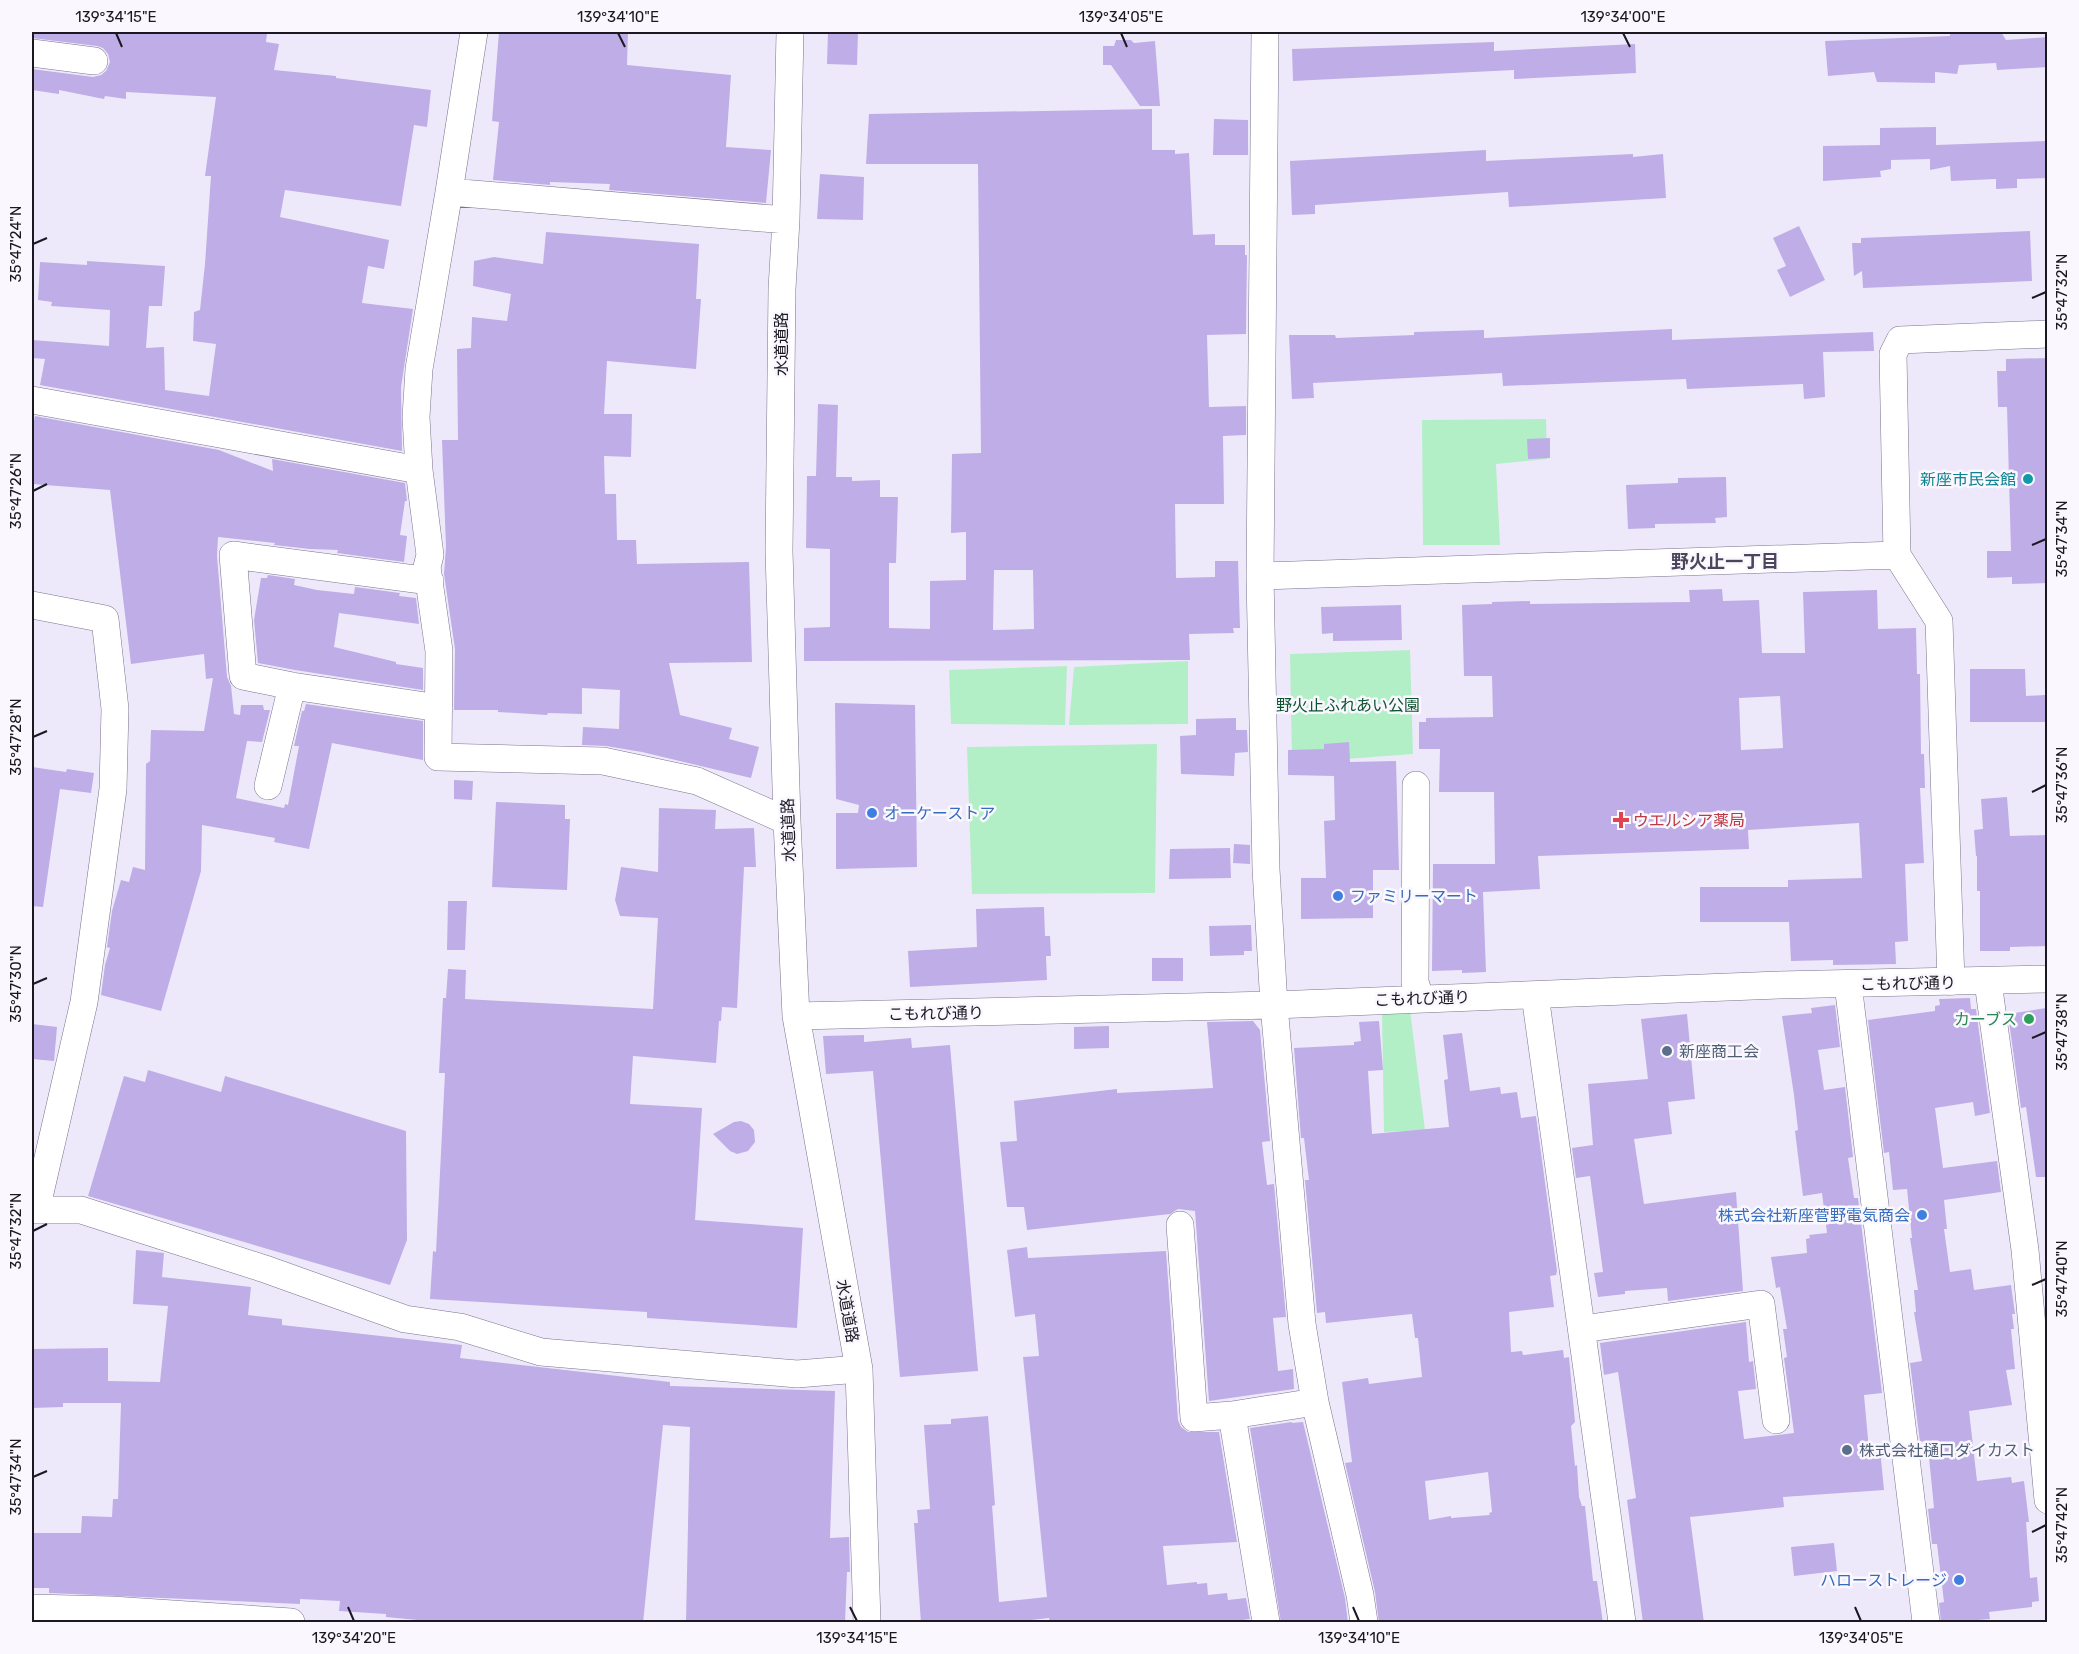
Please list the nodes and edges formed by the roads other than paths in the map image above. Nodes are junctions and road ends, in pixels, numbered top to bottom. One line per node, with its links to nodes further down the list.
1 (474, 32): 6 (street)
2 (790, 32): 7 (street, 水道道路)
3 (1265, 32): 12 (street)
4 (32, 53): 5 (street)
5 (94, 61)
6 (449, 192): 7 (street); 10 (street)
7 (786, 220): 19 (street, 水道道路)
8 (2048, 334): 11 (street)
9 (32, 400): 10 (street)
10 (420, 470): 13 (street)
11 (1897, 555): 12 (street); 21 (street)
12 (1260, 576): 26 (street)
13 (430, 581): 15 (street); 16 (street)
14 (32, 605): 28 (street)
15 (292, 686): 16 (street); 18 (street)
16 (439, 708): 19 (street)
17 (1416, 785): 25 (street)
18 (268, 786)
19 (787, 821): 27 (street, 水道道路)
20 (2048, 980): 22 (street, こもれび通り)
21 (1951, 982): 22 (street, こもれび通り); 23 (street, こもれび通り)
22 (1988, 982): 35 (street)
23 (1848, 984): 24 (street, こもれび通り); 42 (street)
24 (1535, 995): 25 (street, こもれび通り); 30 (street)
25 (1420, 998): 26 (street, こもれび通り)
26 (1274, 1005): 27 (street, こもれび通り); 32 (street)
27 (796, 1016): 31 (street, 水道道路)
28 (34, 1210): 31 (street)
29 (1180, 1225): 33 (street)
30 (1582, 1329): 34 (street); 41 (street)
31 (859, 1369): 38 (street, 水道道路)
32 (1315, 1402): 33 (street); 40 (street)
33 (1232, 1415): 39 (street)
34 (1776, 1420)
35 (2048, 1500)
36 (32, 1608): 37 (street)
37 (291, 1623)
38 (867, 1623)
39 (1266, 1623)
40 (1364, 1623)
41 (1622, 1623)
42 (1926, 1623)

